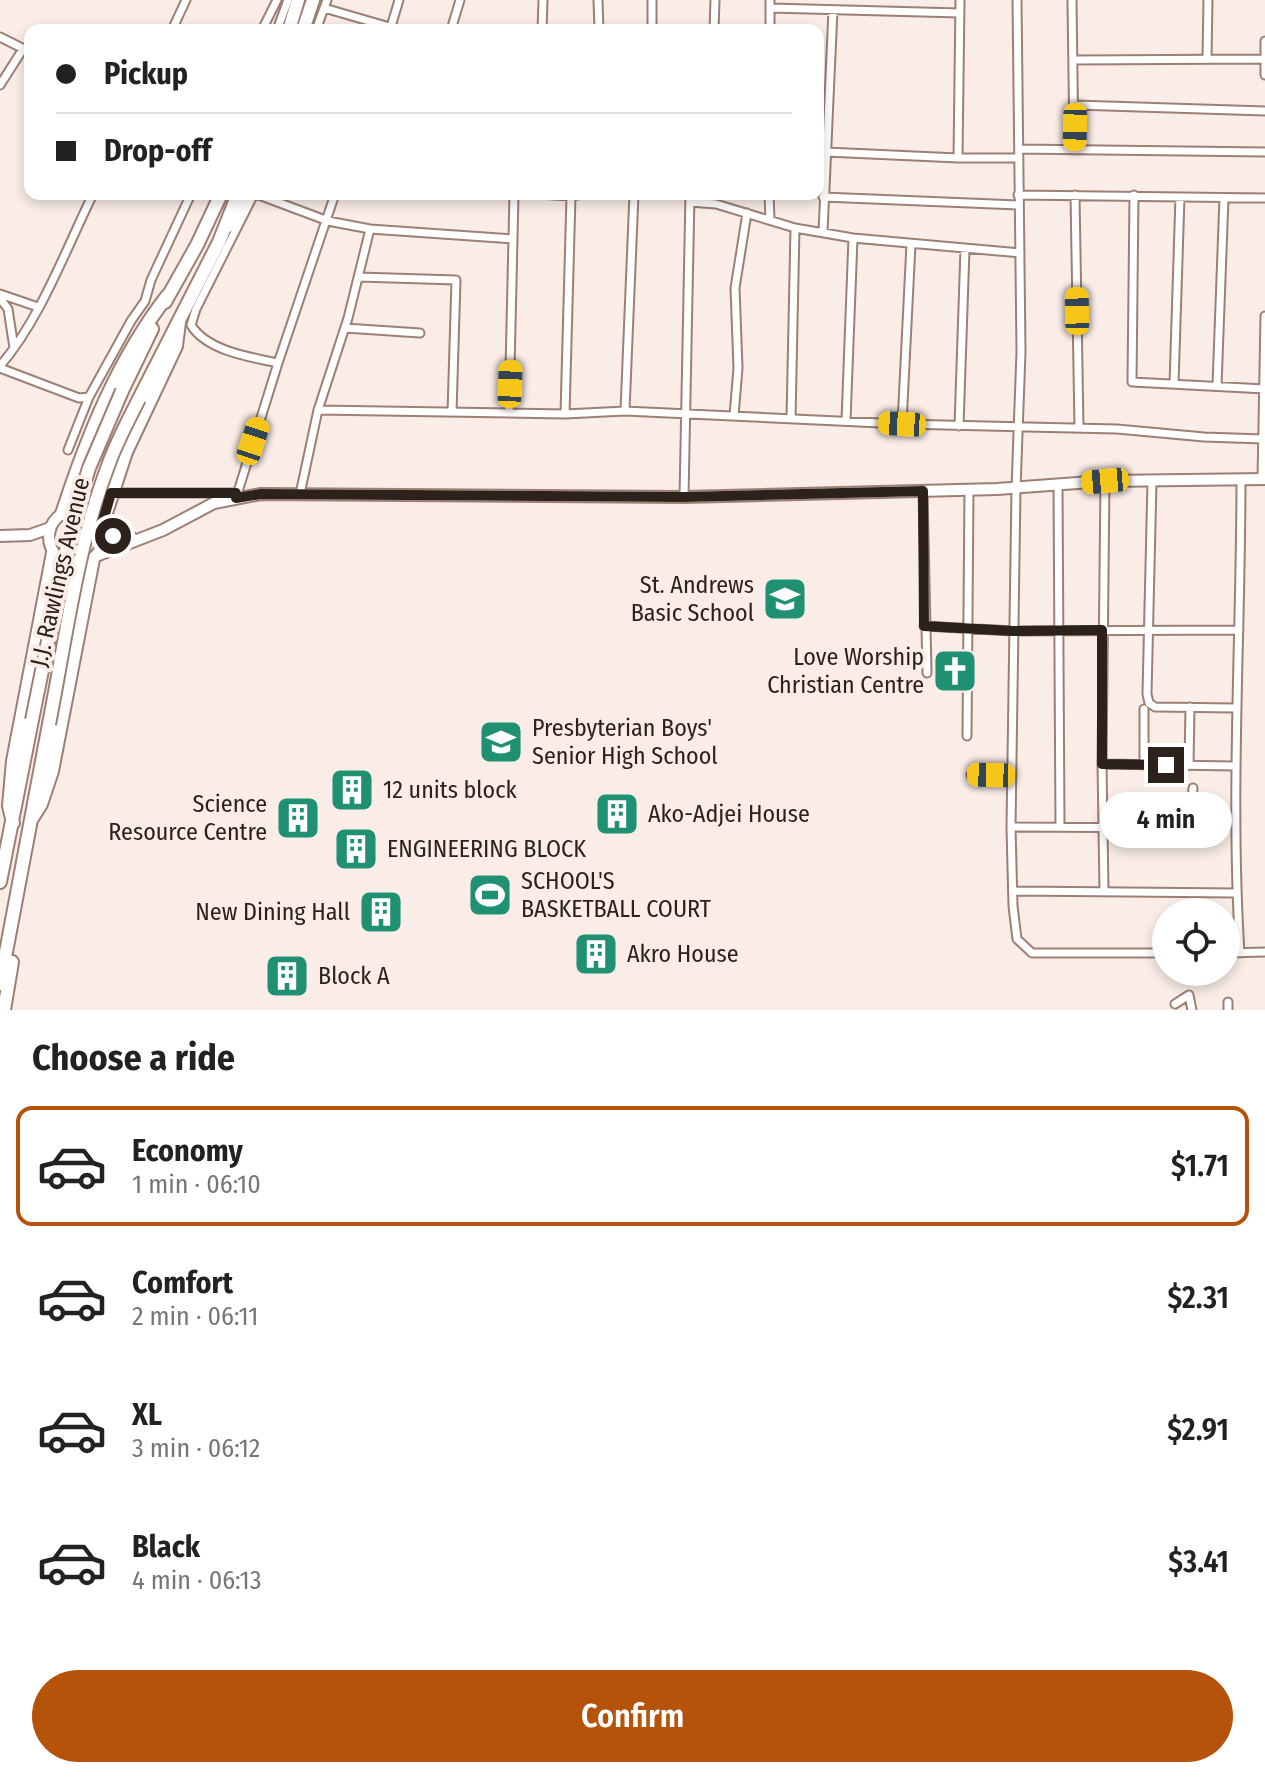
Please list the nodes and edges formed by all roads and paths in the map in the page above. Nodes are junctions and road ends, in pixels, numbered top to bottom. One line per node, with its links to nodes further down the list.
1 (186, 0): 20 (street)
2 (277, 0): 21 (street)
3 (288, 0): 22 (street)
4 (298, 0): 23 (highway)
5 (313, 0): 24 (highway)
6 (399, 0): 27 (street)
7 (460, 0): 28 (street)
8 (543, 0): 29 (street)
9 (598, 0): 30 (street)
10 (652, 0): 31 (street)
11 (715, 0): 32 (street)
12 (960, 0): 19 (street)
13 (1017, 0): 47 (street)
14 (1072, 0): 39 (street)
15 (1208, 0): 37 (street)
16 (326, 4): 25 (street); 26 (street)
17 (770, 4): 18 (street)
18 (833, 10): 19 (street); 45 (street)
19 (960, 13): 48 (street)
20 (175, 24)
21 (265, 24)
22 (279, 24)
23 (291, 24)
24 (305, 24)
25 (318, 24)
26 (377, 24)
27 (392, 24)
28 (453, 24)
29 (542, 24)
30 (599, 24)
31 (652, 24)
32 (714, 24)
33 (0, 37): 35 (street)
34 (1265, 41): 38 (street)
35 (24, 49)
36 (24, 55): 41 (street)
37 (1207, 58): 38 (street); 39 (street)
38 (1265, 59): 40 (street)
39 (1073, 60): 42 (street)
40 (1265, 75)
41 (0, 85)
42 (1075, 105): 43 (street); 44 (street)
43 (1265, 111)
44 (1074, 150): 46 (street); 47 (street)
45 (826, 152): 48 (street); 49 (street)
46 (1265, 152)
47 (1019, 154): 48 (street); 50 (street)
48 (958, 158)
49 (824, 182)
50 (1018, 195): 51 (street); 72 (street)
51 (1075, 195): 52 (street); 112 (street)
52 (1134, 195): 54 (street); 96 (street)
53 (824, 197): 72 (street)
54 (1180, 197): 55 (street); 96 (street)
55 (1224, 198): 56 (street); 97 (street)
56 (1265, 198)
57 (90, 200): 88 (street)
58 (188, 200): 99 (street)
59 (216, 200): 86 (highway, J.J. Rawlings Avenue)
60 (236, 200): 81 (highway, J.J. Rawlings Avenue)
61 (249, 200): 81 (street)
62 (250, 200): 94 (street)
63 (270, 200): 75 (street)
64 (333, 200): 75 (street)
65 (514, 200): 80 (street)
66 (571, 200): 105 (street)
67 (634, 200): 101 (street)
68 (690, 200): 104 (street)
69 (699, 200): 73 (street)
70 (769, 200): 74 (street)
71 (823, 200): 78 (street)
72 (1018, 205): 84 (street)
73 (747, 213): 74 (street); 106 (street)
74 (770, 219): 76 (street)
75 (328, 221): 77 (street); 94 (street)
76 (795, 228): 78 (street); 107 (street)
77 (370, 229): 80 (street); 85 (street)
78 (823, 232): 79 (street)
79 (853, 238): 82 (street); 108 (street)
80 (513, 239): 103 (street)
81 (219, 242): 90 (highway, J.J. Rawlings Avenue)
82 (911, 244): 83 (street); 109 (street)
83 (965, 249): 84 (street); 110 (street)
84 (1020, 253): 111 (street)
85 (359, 277): 91 (street); 102 (street)
86 (168, 295): 127 (highway); 155 (highway, J.J. Rawlings Avenue, bridge)
87 (0, 296): 88 (street); 93 (street)
88 (38, 307): 93 (street)
89 (1265, 316): 98 (street)
90 (178, 317): 123 (highway); 154 (highway, J.J. Rawlings Avenue, bridge)
91 (345, 328): 92 (street); 100 (street)
92 (420, 333)
93 (14, 348): 95 (street)
94 (278, 363): 125 (street)
95 (0, 367): 99 (street)
96 (1174, 384): 97 (street)
97 (1217, 386): 98 (street)
98 (1265, 389): 113 (street)
99 (89, 397): 114 (street)
100 (318, 410): 102 (street); 124 (street)
101 (625, 411): 104 (street); 105 (street)
102 (452, 412): 103 (street)
103 (509, 413): 105 (street)
104 (686, 413): 106 (street); 126 (street)
105 (565, 414)
106 (734, 416): 107 (street)
107 (791, 419): 108 (street)
108 (846, 421): 109 (street)
109 (902, 424): 110 (street)
110 (959, 426): 111 (street)
111 (1019, 426): 112 (street); 120 (street)
112 (1079, 427): 113 (street)
113 (1263, 439): 116 (street)
114 (68, 450)
115 (1241, 479): 116 (street); 118 (street); 139 (street)
116 (1264, 479)
117 (1105, 481): 118 (street); 119 (street); 137 (street)
118 (1152, 481): 138 (street)
119 (1058, 485): 120 (street); 141 (street)
120 (1016, 488): 121 (street); 140 (street)
121 (969, 490): 122 (street); 136 (street)
122 (923, 491): 126 (street); 135 (street)
123 (111, 493): 125 (street); 129 (highway)
124 (300, 494): 125 (street); 126 (street)
125 (236, 495): 132 (street)
126 (684, 497)
127 (62, 514): 128 (street); 129 (street)
128 (50, 528): 131 (street); 133 (street)
129 (102, 529): 132 (street); 134 (street)
130 (0, 536): 131 (street)
131 (19, 536): 133 (street)
132 (146, 537): 134 (street)
133 (52, 549): 134 (street); 155 (highway)
134 (95, 557): 154 (highway)
135 (924, 626): 136 (street); 142 (street)
136 (968, 627): 140 (street); 146 (street)
137 (1102, 630): 138 (street); 141 (street); 147 (street)
138 (1150, 630): 139 (street); 143 (street)
139 (1239, 630): 144 (street)
140 (1013, 631): 141 (street); 152 (street)
141 (1058, 631): 157 (street)
142 (927, 673)
143 (1190, 707): 144 (street); 149 (street)
144 (1236, 708): 150 (street)
145 (1144, 709): 148 (street)
146 (967, 736)
147 (1102, 764): 148 (street); 158 (street)
148 (1144, 765): 149 (street)
149 (1189, 765): 150 (street)
150 (1235, 766): 162 (street)
151 (971, 775): 152 (street)
152 (1011, 775): 156 (street)
153 (1193, 788): 158 (street)
154 (31, 820): 164 (highway, J.J. Rawlings Avenue)
155 (13, 823): 159 (highway, J.J. Rawlings Avenue)
156 (1011, 827): 157 (street); 160 (street)
157 (1060, 827): 158 (street)
158 (1104, 828): 161 (street)
159 (0, 882)
160 (1013, 891): 161 (street); 166 (street)
161 (1104, 892): 162 (street)
162 (1236, 893): 163 (street)
163 (1236, 898)
164 (11, 929): 168 (highway, J.J. Rawlings Avenue); 170 (highway)
165 (1265, 952): 167 (street)
166 (1152, 953)
167 (1240, 953)
168 (0, 984)
169 (1175, 1004): 171 (street)
170 (4, 1010)
171 (1192, 1010)

